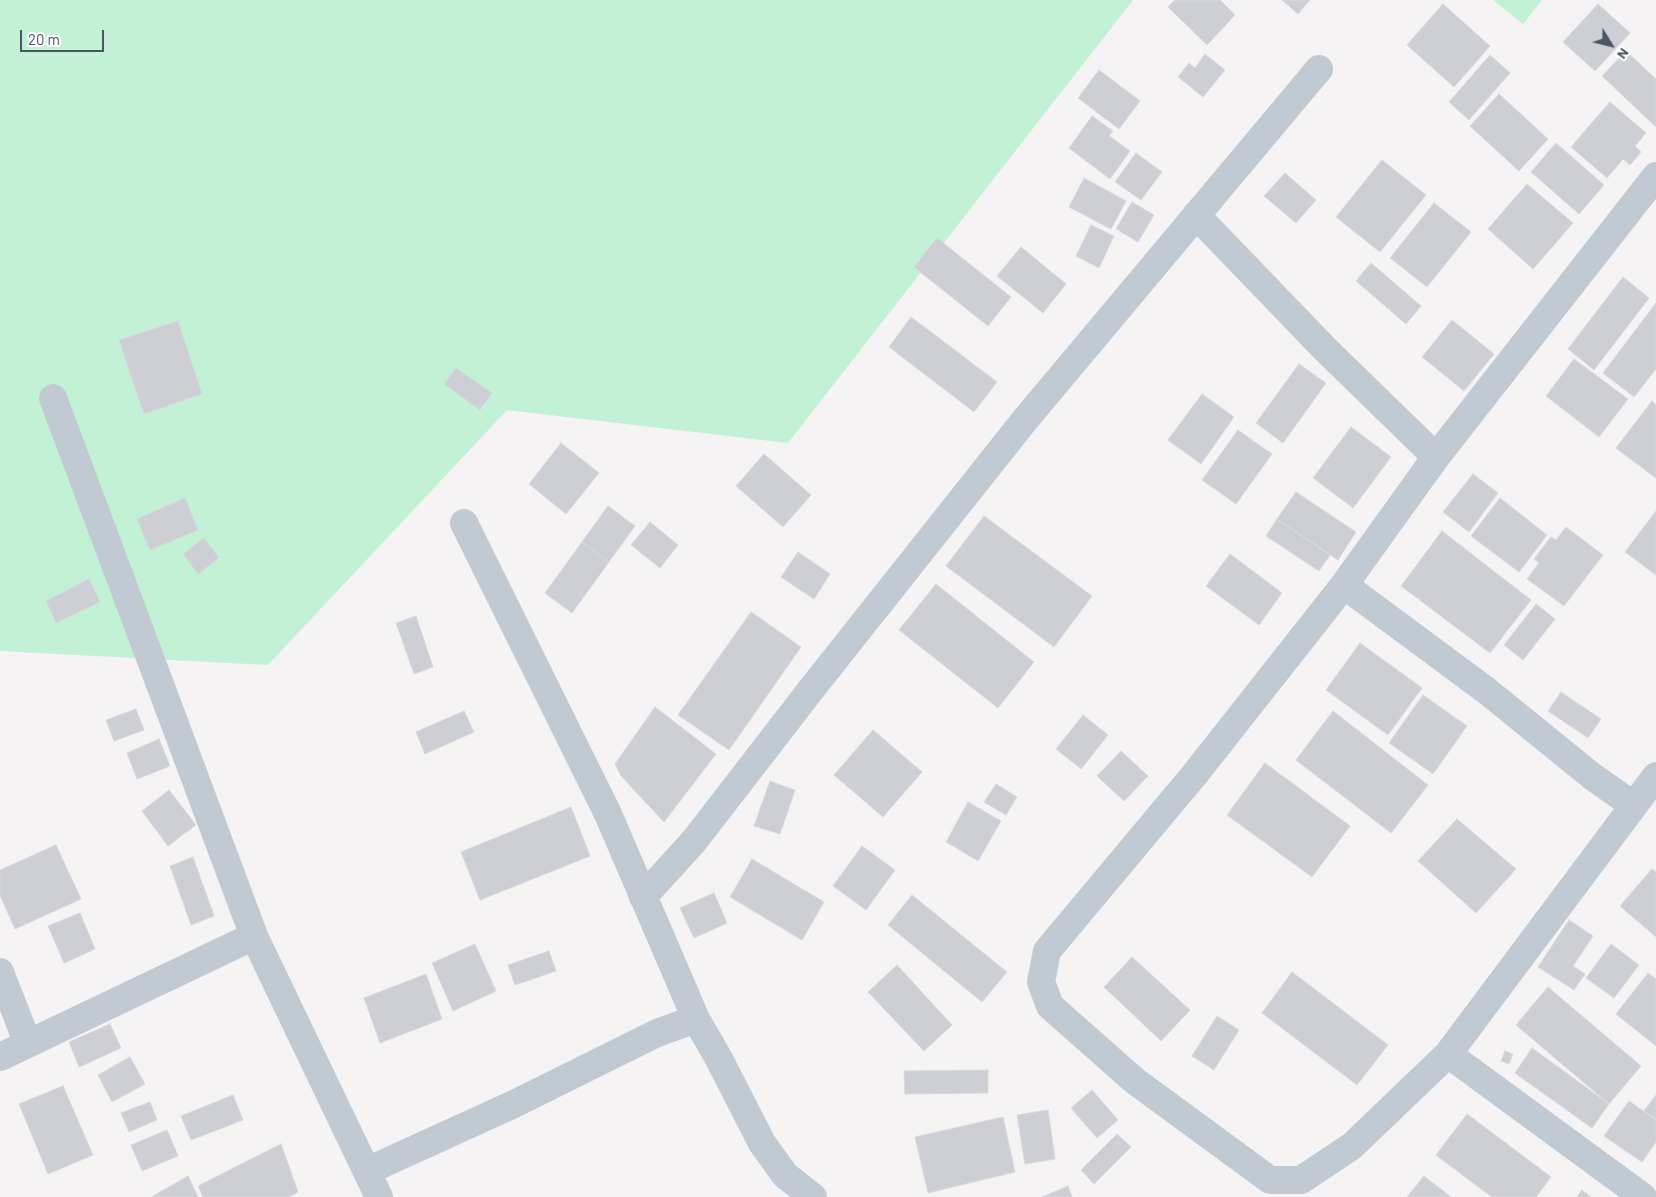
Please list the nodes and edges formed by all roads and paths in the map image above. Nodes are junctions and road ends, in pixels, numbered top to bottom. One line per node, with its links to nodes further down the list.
1 (1319, 69): 3 (street)
2 (1656, 176): 5 (street)
3 (1196, 215): 5 (street); 10 (street)
4 (53, 398): 11 (street)
5 (1436, 457): 7 (street)
6 (464, 523): 10 (street)
7 (1344, 585): 9 (street); 15 (street)
8 (1656, 776): 9 (street)
9 (1633, 805): 15 (street)
10 (643, 897): 13 (street)
11 (254, 936): 14 (street); 17 (street)
12 (0, 972): 14 (street)
13 (696, 1019): 17 (street); 19 (street)
14 (28, 1044): 16 (street)
15 (1448, 1054): 20 (street)
16 (0, 1057)
17 (367, 1172): 18 (street)
18 (379, 1197)
19 (812, 1197)
20 (1643, 1197)

